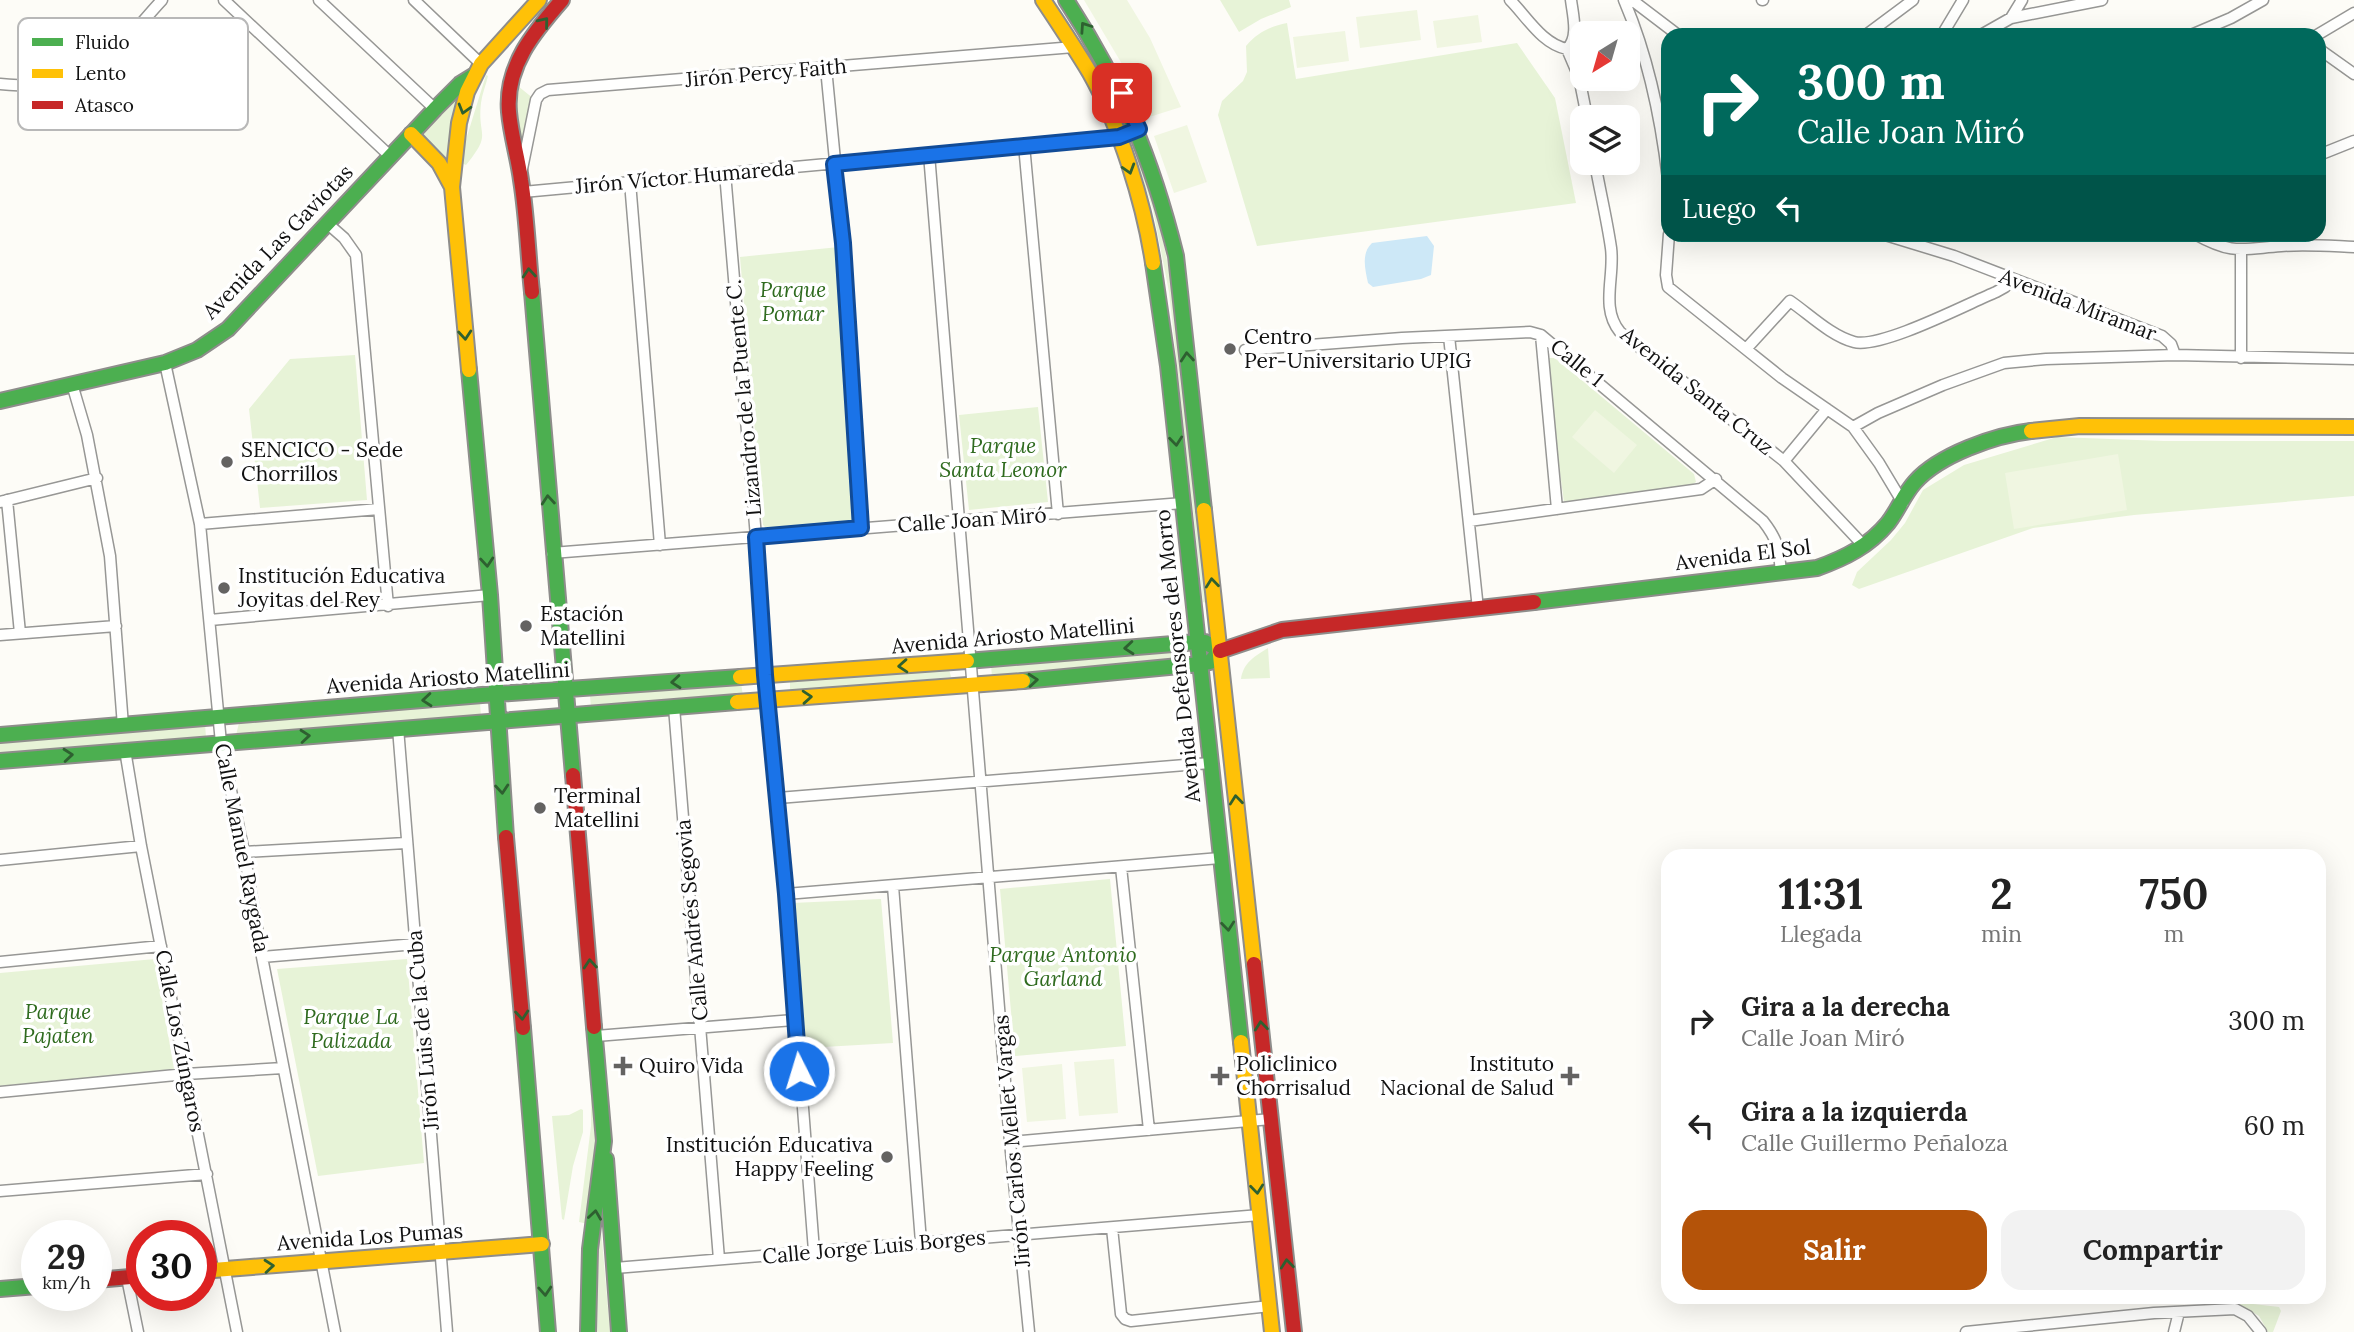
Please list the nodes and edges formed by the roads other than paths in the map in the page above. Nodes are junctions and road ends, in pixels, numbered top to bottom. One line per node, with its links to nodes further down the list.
1 (162, 0): 19 (street)
2 (224, 0): 20 (street)
3 (319, 0): 38 (street)
4 (414, 0): 33 (street)
5 (539, 0): 33 (main road, Avenida Las Gaviotas)
6 (562, 0): 49 (main road, one-way to 6)
7 (1043, 0): 29 (main road, Avenida Defensores del Morro)
8 (1066, 0): 39 (main road, Avenida Defensores del Morro, one-way to 8)
9 (1510, 0): 30 (street)
10 (1571, 0): 30 (street)
11 (1624, 0): 40 (street)
12 (1632, 0): 23 (street)
13 (1913, 0): 24 (street)
14 (1963, 0): 25 (street)
15 (2022, 0): 21 (street)
16 (2102, 0): 21 (street)
17 (2263, 0): 27 (street)
18 (2354, 13): 28 (street)
19 (145, 18)
20 (243, 18)
21 (2011, 18): 26 (street)
22 (248, 23): 47 (street)
23 (1669, 28)
24 (1875, 28)
25 (1946, 28)
26 (1993, 28)
27 (2207, 28)
28 (2326, 30)
29 (1074, 47): 32 (street, Jirón Percy Faith); 42 (main road, Avenida Defensores del Morro)
30 (1567, 49): 37 (street)
31 (2326, 54): 34 (street)
32 (826, 68): 48 (street); 49 (street, Jirón Percy Faith)
33 (477, 70): 38 (main road, Avenida Las Gaviotas); 53 (main road, one-way to 53)
34 (2354, 74)
35 (0, 84): 36 (street)
36 (18, 86)
37 (1585, 105)
38 (435, 109): 41 (main road, Avenida Las Gaviotas)
39 (1139, 129): 42 (street, Jirón Víctor Humareda); 101 (main road, Avenida Defensores del Morro, one-way to 39)
40 (1661, 133)
41 (411, 134): 47 (main road, Avenida Las Gaviotas); 53 (main road)
42 (1119, 137): 44 (street, Jirón Víctor Humareda); 79 (main road, Avenida Defensores del Morro, one-way to 79)
43 (2354, 141): 45 (street)
44 (1024, 145): 46 (street, Jirón Víctor Humareda); 83 (street)
45 (2326, 152)
46 (929, 154): 48 (street, Jirón Víctor Humareda); 85 (street, Jirón Carlos Mellet Vargas)
47 (390, 156): 55 (main road, Avenida Las Gaviotas)
48 (834, 164): 50 (street, Jirón Víctor Humareda); 87 (street)
49 (521, 172): 54 (main road)
50 (724, 173): 52 (street, Jirón Víctor Humareda); 88 (street, Lizandro de la Puente C.)
51 (1597, 175): 75 (street, Avenida Santa Cruz)
52 (630, 181): 54 (street, Jirón Víctor Humareda); 89 (street)
53 (452, 187): 93 (main road, one-way to 93)
54 (523, 192): 91 (main road, one-way to 54)
55 (328, 224): 69 (main road, Avenida Las Gaviotas); 81 (street)
56 (1668, 242): 64 (street)
57 (1908, 242): 61 (street, Avenida Miramar)
58 (2210, 242): 60 (street)
59 (2354, 247): 60 (street)
60 (2241, 251): 67 (street)
61 (2010, 279): 64 (street); 66 (street, Avenida Miramar)
62 (1541, 335): 63 (street, Calle 1); 77 (street, Calle 1); 82 (street)
63 (1449, 336): 65 (street, Calle 1); 84 (street)
64 (1746, 349): 72 (street)
65 (1245, 350)
66 (2175, 355): 67 (street, Avenida Miramar); 73 (street)
67 (2241, 358): 68 (street, Avenida Miramar)
68 (2354, 359)
69 (165, 363): 70 (main road, Avenida Las Gaviotas); 86 (street, Calle Manuel Raygada)
70 (72, 384): 71 (main road, Avenida Las Gaviotas); 76 (street)
71 (0, 401)
72 (1827, 409): 73 (street); 75 (street)
73 (1853, 427): 80 (street)
74 (2354, 427): 80 (main road, Avenida El Sol)
75 (1784, 461): 90 (street, Avenida Santa Cruz)
76 (96, 478): 78 (street); 97 (street)
77 (1716, 479): 82 (street); 92 (street, Calle 1)
78 (4, 501): 98 (street)
79 (1183, 503): 83 (street, Calle Joan Miró); 100 (main road, Avenida Defensores del Morro)
80 (1903, 503): 90 (main road, Avenida El Sol)
81 (379, 509): 86 (street); 94 (street)
82 (1557, 509): 84 (street)
83 (1058, 514): 85 (street, Calle Joan Miró)
84 (1469, 521): 95 (street)
85 (959, 522): 87 (street, Calle Joan Miró); 102 (street, Jirón Carlos Mellet Vargas)
86 (200, 524): 96 (street, Calle Manuel Raygada)
87 (861, 528): 88 (street, Calle Joan Miró)
88 (756, 537): 89 (street, Calle Joan Miró); 104 (street, Lizandro de la Puente C.)
89 (660, 545): 91 (street, Calle Joan Miró)
90 (1864, 546): 92 (main road, Avenida El Sol)
91 (552, 553): 106 (main road)
92 (1781, 573): 95 (main road, Avenida El Sol)
93 (490, 595): 94 (street); 107 (main road)
94 (388, 606): 96 (street)
95 (1478, 609): 101 (main road, Avenida El Sol)
96 (210, 620): 111 (street, Calle Manuel Raygada)
97 (116, 626): 98 (street); 113 (street)
98 (20, 633): 99 (street)
99 (0, 635)
100 (1198, 642): 101 (main road, Avenida Ariosto Matellini); 102 (main road, Avenida Ariosto Matellini, one-way to 102); 103 (main road, Avenida Defensores del Morro)
101 (1220, 651): 103 (main road); 141 (main road, Avenida Defensores del Morro, one-way to 101)
102 (970, 661): 104 (main road, Avenida Ariosto Matellini, one-way to 104); 105 (street, Jirón Carlos Mellet Vargas)
103 (1200, 664): 105 (main road, one-way to 103); 119 (main road, Avenida Defensores del Morro)
104 (765, 675): 106 (main road, Avenida Ariosto Matellini, one-way to 106); 108 (street, Lizandro de la Puente C.)
105 (971, 686): 108 (main road, one-way to 105); 120 (street, Jirón Carlos Mellet Vargas)
106 (566, 690): 107 (main road, Avenida Ariosto Matellini); 110 (main road)
107 (495, 695): 111 (main road, Avenida Ariosto Matellini, one-way to 111); 112 (main road)
108 (767, 700): 109 (main road); 121 (street, Lizandro de la Puente C.)
109 (674, 707): 110 (main road); 136 (street, Calle Andrés Segovia)
110 (568, 715): 112 (main road); 137 (main road, one-way to 110)
111 (219, 716): 113 (main road, Avenida Ariosto Matellini); 116 (street, Calle Manuel Raygada)
112 (497, 720): 114 (main road); 152 (main road, one-way to 152)
113 (123, 726): 115 (main road, Avenida Ariosto Matellini)
114 (398, 728): 116 (main road, one-way to 114); 122 (street, Jirón Luis de la Cuba)
115 (0, 735)
116 (222, 743): 117 (main road); 124 (street, Calle Manuel Raygada)
117 (125, 750): 118 (main road, one-way to 117); 123 (street, Calle Los Zúngaros)
118 (0, 761)
119 (1210, 763): 120 (street); 125 (main road, Avenida Defensores del Morro)
120 (979, 782): 121 (street); 128 (street, Jirón Carlos Mellet Vargas)
121 (778, 797): 130 (street, Lizandro de la Puente C.)
122 (406, 843): 124 (street); 131 (street, Jirón Luis de la Cuba)
123 (142, 846): 126 (street); 132 (street, Calle Los Zúngaros)
124 (244, 852): 133 (street, Calle Manuel Raygada)
125 (1220, 858): 127 (street); 142 (main road, Avenida Defensores del Morro, one-way to 142)
126 (0, 860)
127 (1121, 867): 128 (street); 143 (street)
128 (990, 878): 129 (street); 145 (street, Jirón Carlos Mellet Vargas)
129 (893, 886): 130 (street); 151 (street)
130 (786, 894): 135 (street, Lizandro de la Puente C.)
131 (416, 944): 133 (street); 154 (street, Jirón Luis de la Cuba)
132 (161, 946): 134 (street); 139 (street, Calle Los Zúngaros)
133 (262, 957): 138 (street, Calle Manuel Raygada)
134 (0, 962)
135 (794, 1020): 136 (street); 153 (street, Lizandro de la Puente C.)
136 (701, 1027): 137 (street); 155 (street, Calle Andrés Segovia)
137 (596, 1036): 144 (main road)
138 (283, 1068): 139 (street); 156 (street, Calle Manuel Raygada)
139 (186, 1074): 140 (street); 146 (street, Calle Los Zúngaros)
140 (0, 1092)
141 (1271, 1119): 142 (street); 175 (main road, Avenida Defensores del Morro, one-way to 141)
142 (1250, 1121): 143 (street); 148 (main road, Avenida Defensores del Morro, one-way to 148)
143 (1149, 1130): 145 (street)
144 (604, 1141): 157 (main road); 171 (main road, one-way to 144)
145 (1010, 1142): 150 (street, Jirón Carlos Mellet Vargas)
146 (207, 1174): 147 (street); 159 (street, Calle Los Zúngaros)
147 (0, 1191)
148 (1260, 1215): 149 (street, Calle Jorge Luis Borges); 162 (main road, Avenida Defensores del Morro)
149 (1112, 1228): 150 (street, Calle Jorge Luis Borges); 162 (street)
150 (1019, 1236): 151 (street, Calle Jorge Luis Borges); 173 (street, Jirón Carlos Mellet Vargas)
151 (921, 1242): 153 (street, Calle Jorge Luis Borges)
152 (542, 1244): 154 (main road, Avenida Los Pumas); 170 (main road, one-way to 170)
153 (814, 1251): 155 (street, Calle Jorge Luis Borges)
154 (442, 1253): 156 (main road, Avenida Los Pumas); 169 (street, Jirón Luis de la Cuba)
155 (719, 1259): 157 (street, Calle Jorge Luis Borges)
156 (321, 1262): 159 (main road, Avenida Los Pumas, one-way to 156); 168 (street, Calle Manuel Raygada)
157 (615, 1268): 172 (main road)
158 (217, 1270): 159 (main road, Avenida Los Pumas)
159 (224, 1270): 167 (street, Calle Los Zúngaros)
160 (21, 1287): 161 (main road)
161 (0, 1289)
162 (1270, 1306): 174 (main road, Avenida Defensores del Morro)
163 (136, 1311): 166 (street)
164 (2179, 1311): 165 (street); 177 (street); 178 (street)
165 (2025, 1329): 176 (street)
166 (138, 1332)
167 (237, 1332)
168 (335, 1332)
169 (447, 1332)
170 (548, 1332)
171 (588, 1332)
172 (619, 1332)
173 (1029, 1332)
174 (1272, 1332)
175 (1294, 1332)
176 (1966, 1332)
177 (2174, 1332)
178 (2261, 1332)

